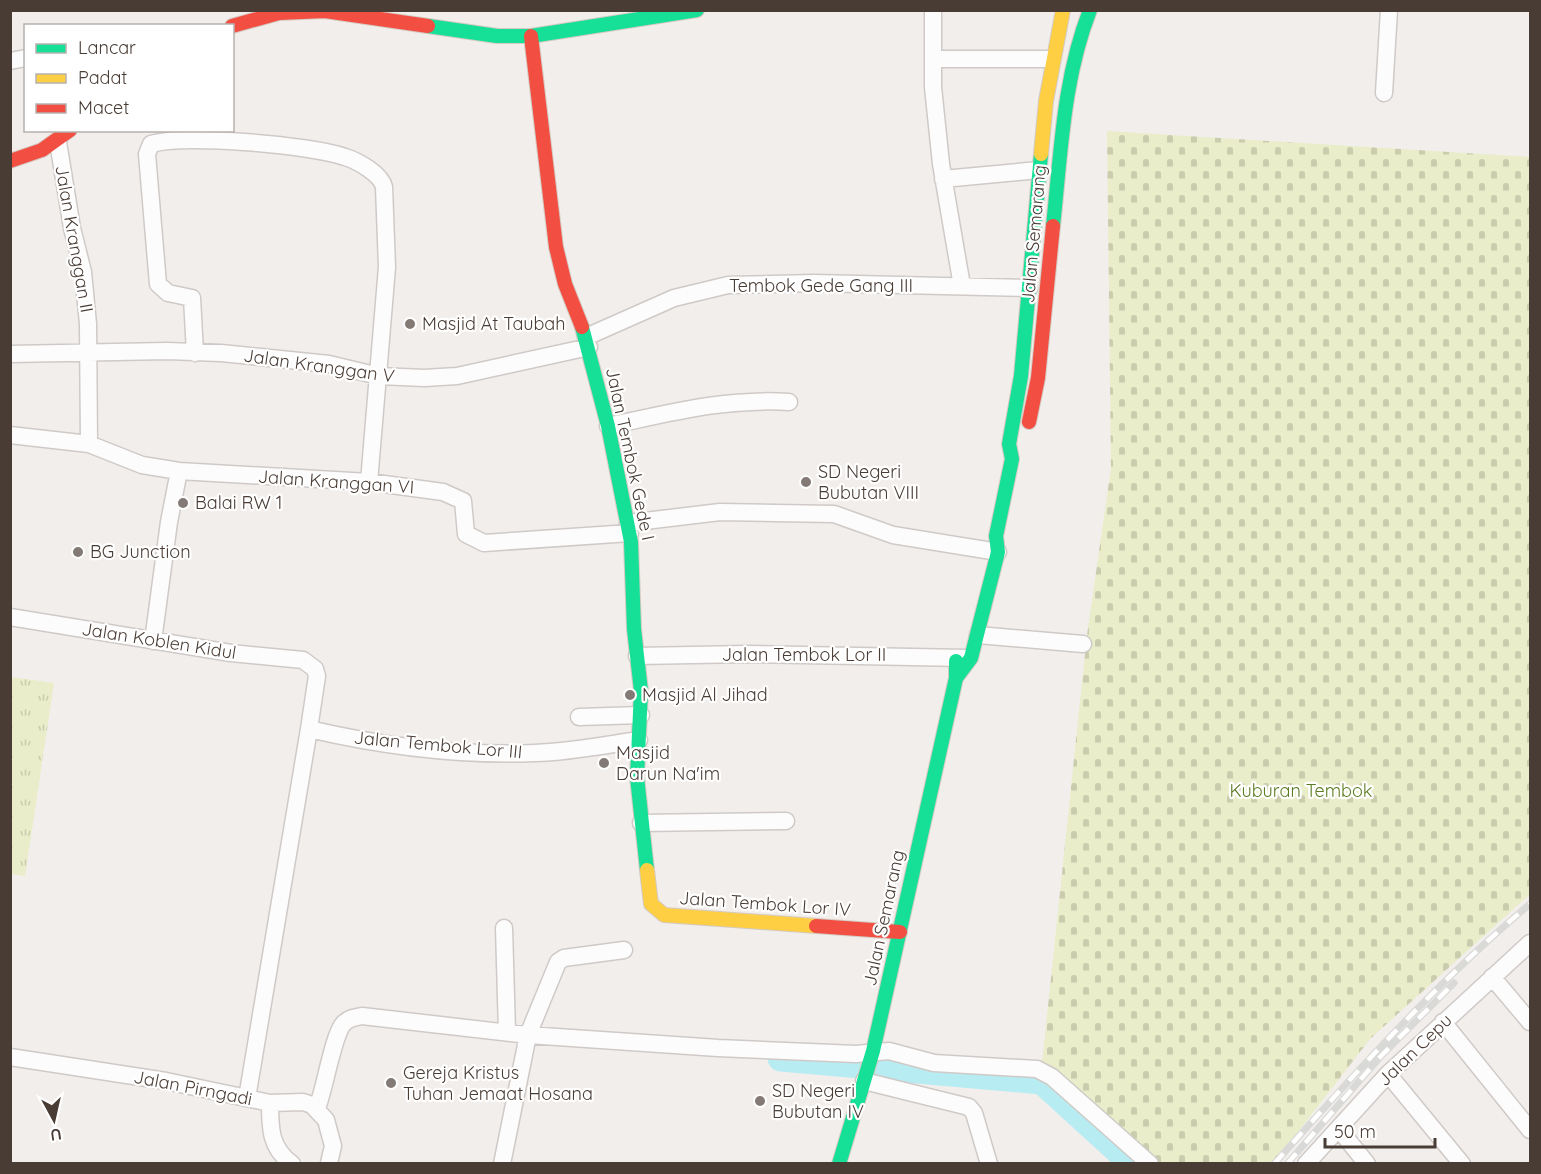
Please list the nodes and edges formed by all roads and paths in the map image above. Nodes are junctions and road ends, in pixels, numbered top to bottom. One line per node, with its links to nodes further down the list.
1 (697, 10): 7 (street)
2 (933, 10): 8 (street)
3 (1064, 10): 9 (street, Jalan Semarang)
4 (1090, 10): 27 (street, Jalan Semarang)
5 (1389, 10): 10 (street)
6 (234, 25): 7 (street)
7 (531, 36): 18 (street, Jalan Tembok Gede I)
8 (933, 59): 9 (street); 15 (street)
9 (1052, 59): 14 (street, Jalan Semarang)
10 (1384, 93)
11 (64, 136): 13 (street); 19 (street, Jalan Kranggan II)
12 (195, 136): 20 (street); 22 (street)
13 (10, 161)
14 (1039, 170): 15 (street); 17 (street, Jalan Semarang)
15 (942, 179): 16 (street)
16 (962, 286): 17 (street, Tembok Gede Gang III); 18 (street, Tembok Gede Gang III)
17 (1029, 288): 27 (street, Jalan Semarang)
18 (587, 342): 22 (street, Jalan Kranggan V); 24 (street, Jalan Tembok Gede I)
19 (88, 352): 20 (street, Jalan Kranggan V); 21 (street, Jalan Kranggan V); 26 (street, Jalan Kranggan II)
20 (195, 353): 22 (street, Jalan Kranggan V)
21 (10, 354)
22 (379, 376): 29 (street)
23 (789, 402): 24 (street)
24 (608, 426): 30 (street, Jalan Tembok Gede I)
25 (10, 435): 26 (street, Jalan Kranggan VI)
26 (89, 444): 28 (street, Jalan Kranggan VI)
27 (1012, 459): 31 (street, Jalan Semarang)
28 (179, 471): 29 (street, Jalan Kranggan VI); 34 (street)
29 (369, 482): 30 (street, Jalan Kranggan VI)
30 (629, 528): 31 (street); 37 (street, Jalan Tembok Gede I)
31 (989, 549): 33 (street, Jalan Semarang)
32 (10, 617): 34 (street, Jalan Koblen Kidul)
33 (978, 635): 35 (street); 36 (street, Jalan Semarang)
34 (153, 641): 40 (street, Jalan Koblen Kidul)
35 (1083, 644)
36 (962, 653): 37 (street, Jalan Tembok Lor II); 46 (street, Jalan Semarang)
37 (637, 656): 38 (street, Jalan Tembok Gede I)
38 (641, 715): 39 (street); 41 (street, Jalan Tembok Gede I)
39 (579, 717)
40 (309, 729): 41 (street, Jalan Tembok Lor III); 58 (street)
41 (639, 740): 43 (street, Jalan Tembok Gede I)
42 (786, 821): 43 (street)
43 (641, 823): 44 (street, Jalan Tembok Gede I)
44 (664, 915): 46 (street, Jalan Tembok Lor IV)
45 (504, 928): 52 (street)
46 (900, 932): 54 (street, Jalan Semarang)
47 (1530, 943): 49 (street, Jalan Cepu)
48 (624, 950): 53 (street)
49 (1492, 977): 50 (street, Jalan Cepu); 51 (street)
50 (1443, 1022): 56 (street, Jalan Cepu); 62 (street)
51 (1530, 1022)
52 (507, 1032): 53 (street); 60 (street)
53 (528, 1035): 54 (street); 65 (street)
54 (872, 1054): 57 (street, Jalan Semarang); 68 (street)
55 (10, 1057): 58 (street, Jalan Pirngadi)
56 (1388, 1074): 61 (street, Jalan Cepu); 71 (street)
57 (865, 1079): 66 (street, Jalan Semarang); 67 (street)
58 (247, 1098): 59 (street, Jalan Pirngadi)
59 (270, 1103): 60 (street, Jalan Pirngadi); 64 (street)
60 (317, 1108): 63 (street)
61 (1339, 1130): 69 (street, Jalan Cepu); 70 (street)
62 (1530, 1130)
63 (328, 1163)
64 (292, 1164)
65 (502, 1164)
66 (839, 1164)
67 (989, 1164)
68 (1150, 1164)
69 (1306, 1164)
70 (1367, 1164)
71 (1462, 1164)

